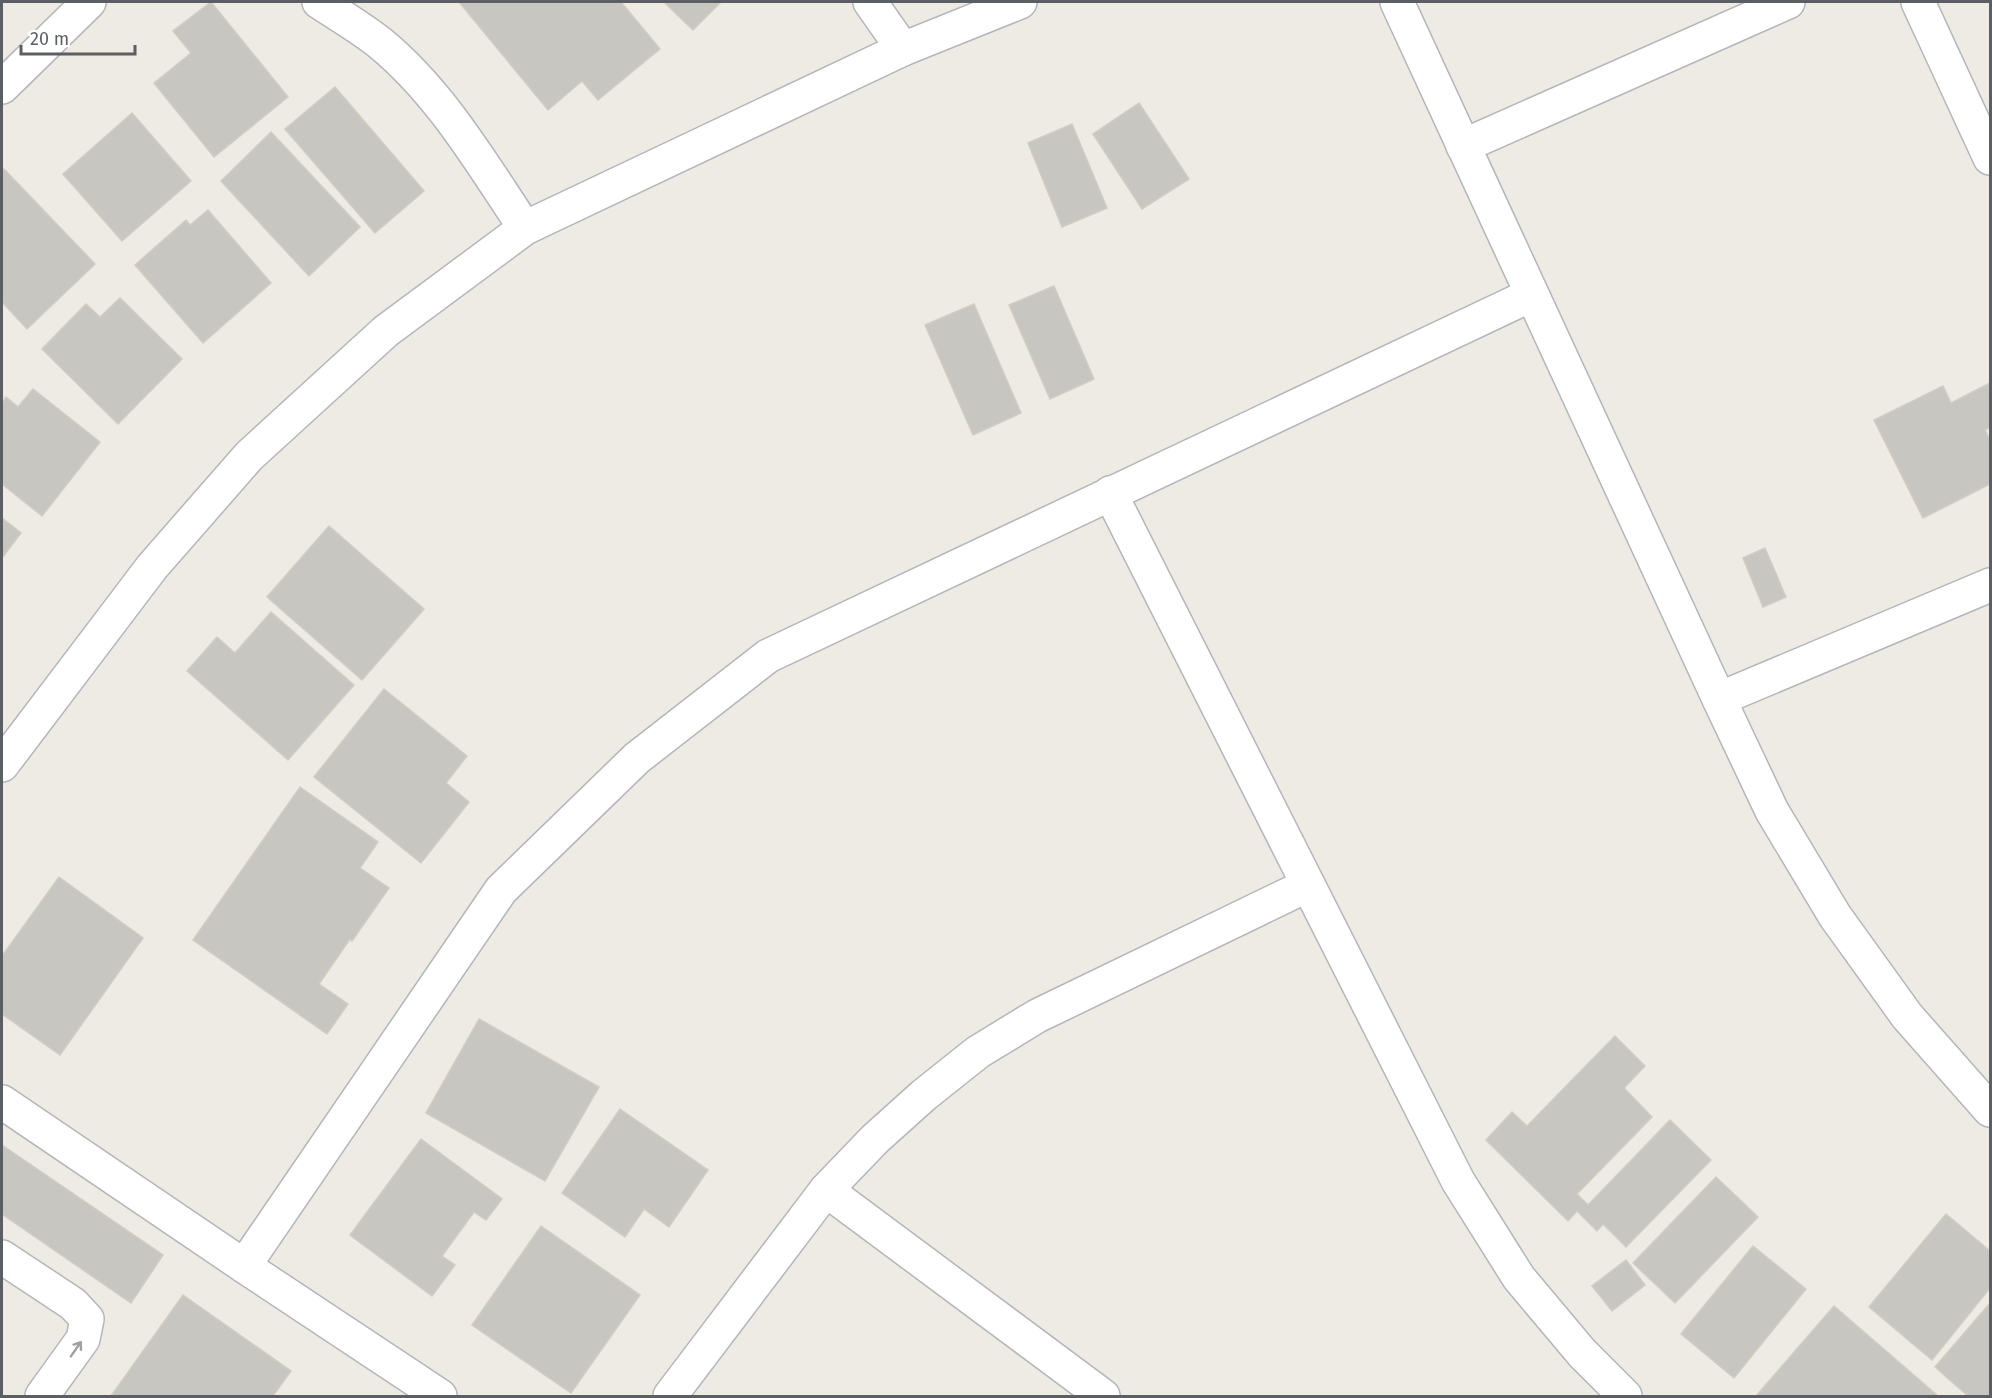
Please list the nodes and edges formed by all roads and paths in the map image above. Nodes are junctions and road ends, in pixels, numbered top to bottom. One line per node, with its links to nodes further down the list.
1 (89, 2): 9 (street)
2 (319, 2): 13 (street)
3 (870, 2): 8 (street)
4 (1020, 2): 8 (street)
5 (1397, 2): 11 (street)
6 (1788, 2): 11 (street)
7 (1918, 2): 10 (street)
8 (903, 49): 13 (street)
9 (2, 87)
10 (1980, 106): 12 (street)
11 (1463, 146): 14 (street)
12 (1990, 158)
13 (525, 228): 18 (street)
14 (1532, 295): 15 (street); 17 (street)
15 (1110, 493): 19 (street); 24 (street)
16 (1990, 585): 17 (street)
17 (1719, 699): 21 (street)
18 (2, 765)
19 (1308, 885): 22 (street); 29 (street)
20 (2, 1102): 24 (street)
21 (1990, 1110)
22 (826, 1190): 27 (street); 28 (street)
23 (2, 1257): 25 (street, one-way to 23)
24 (244, 1266): 26 (street)
25 (42, 1396)
26 (440, 1396)
27 (670, 1396)
28 (1103, 1396)
29 (1625, 1396)

